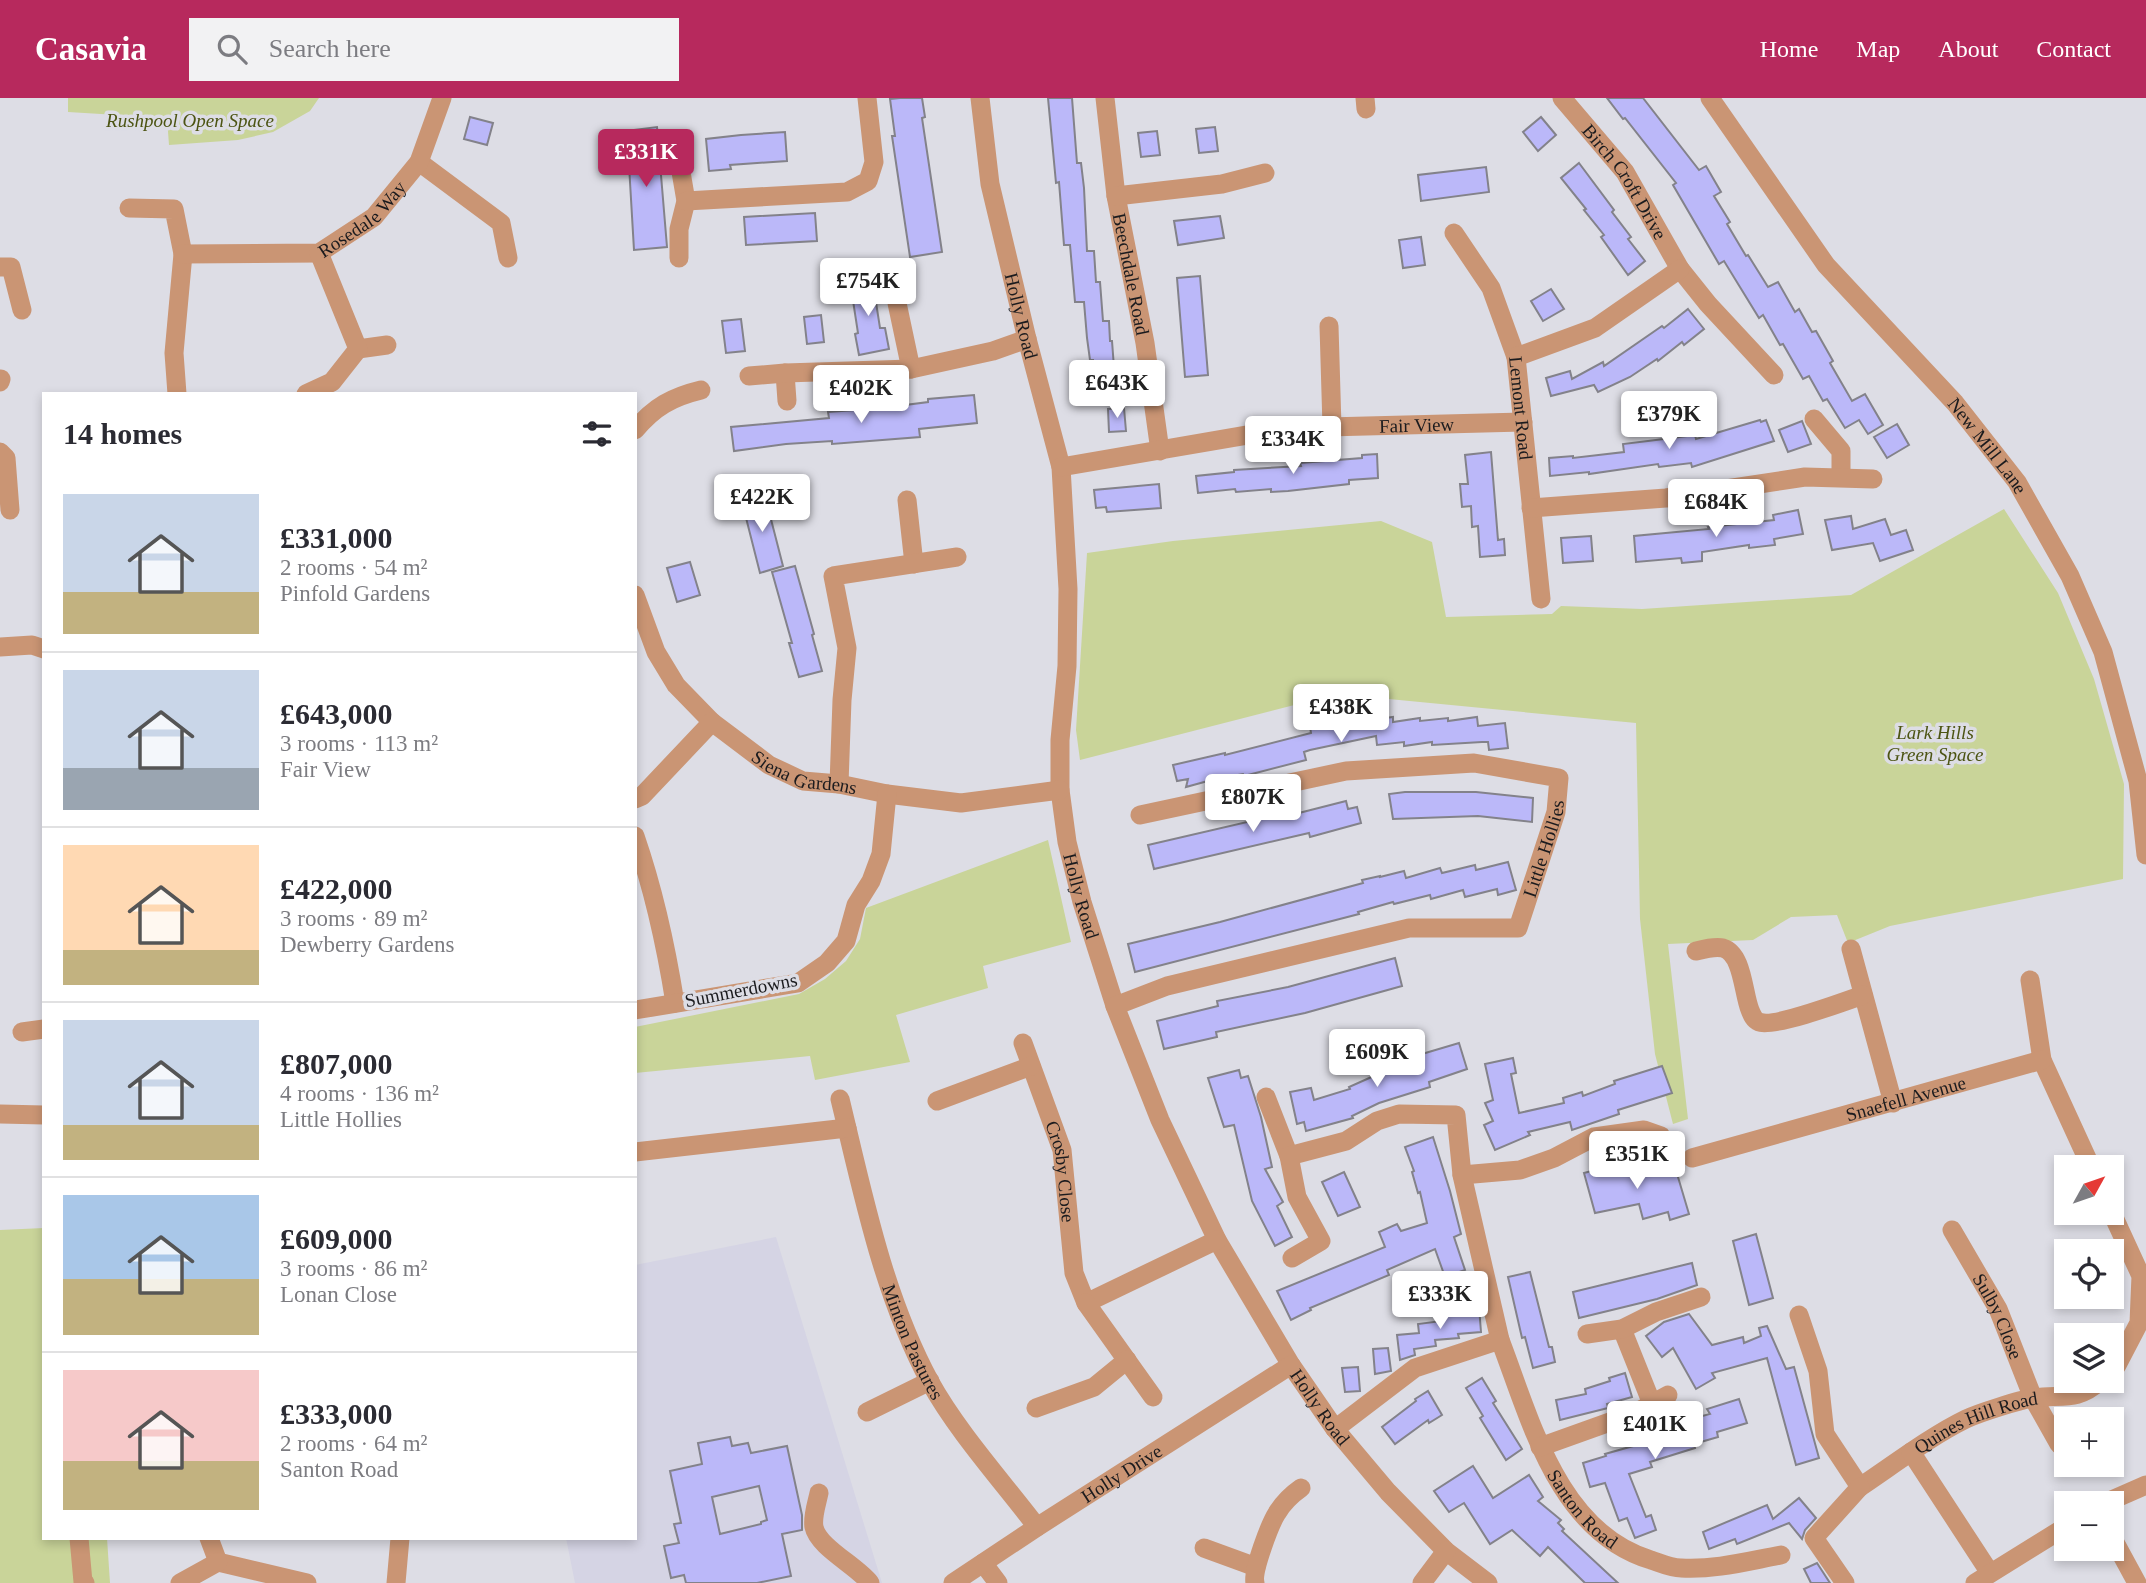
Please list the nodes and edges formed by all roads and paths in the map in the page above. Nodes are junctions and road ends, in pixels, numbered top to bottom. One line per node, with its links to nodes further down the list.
1 (442, 98): 8 (street, Rosedale Way)
2 (867, 98): 11 (street)
3 (980, 98): 23 (street, Holly Road)
4 (1105, 98): 10 (street, Beechdale Road)
5 (1562, 98): 19 (street, Birch Croft Drive)
6 (1710, 98): 60 (street, New Mill Lane)
7 (673, 150): 11 (street)
8 (419, 162): 15 (street, Rosedale Way); 16 (street)
9 (1265, 173): 10 (street)
10 (1116, 196): 39 (street, Beechdale Road)
11 (686, 201): 17 (street)
12 (129, 208): 14 (street)
13 (1454, 233): 26 (street, Lemont Road)
14 (181, 246): 15 (street, Rosedale Way); 32 (street)
15 (319, 253): 25 (street)
16 (508, 258)
17 (679, 258)
18 (0, 267): 21 (street)
19 (1680, 269): 26 (street); 29 (street, Birch Croft Drive)
20 (897, 303): 27 (street)
21 (22, 310)
22 (1329, 326): 37 (street)
23 (1027, 339): 27 (street); 41 (street, Holly Road)
24 (387, 345): 25 (street)
25 (358, 349): 33 (street)
26 (1516, 357): 36 (street, Lemont Road)
27 (911, 369): 28 (street)
28 (785, 373): 30 (street); 34 (street)
29 (1774, 374)
30 (749, 376)
31 (701, 390): 38 (street)
32 (177, 392)
33 (310, 392)
34 (787, 401)
35 (1814, 419): 42 (street)
36 (1523, 422): 37 (street, Fair View); 45 (street, Lemont Road)
37 (1332, 427): 39 (street, Fair View)
38 (637, 428)
39 (1160, 451): 41 (street, Fair View)
40 (3, 454): 46 (street)
41 (1060, 467): 55 (street, Holly Road)
42 (1842, 477): 43 (street); 45 (street)
43 (1873, 479)
44 (907, 500): 48 (street)
45 (1531, 508): 49 (street, Lemont Road)
46 (10, 510)
47 (957, 557): 48 (street)
48 (915, 564): 54 (street)
49 (1541, 599)
50 (637, 600): 53 (street, Siena Gardens)
51 (0, 647): 52 (street)
52 (42, 648)
53 (712, 722): 54 (street, Siena Gardens); 57 (street)
54 (839, 784): 56 (street, Siena Gardens)
55 (1060, 790): 56 (street, Siena Gardens); 66 (street, Holly Road)
56 (887, 794): 65 (street, Summerdowns)
57 (637, 798)
58 (1140, 815): 66 (street, Little Hollies)
59 (637, 842): 65 (street)
60 (2146, 855)
61 (1850, 949): 64 (street)
62 (1696, 951): 64 (street)
63 (2030, 980): 71 (street)
64 (1863, 995): 76 (street)
65 (675, 1003): 67 (street, Summerdowns)
66 (1115, 1006): 88 (street, Holly Road)
67 (637, 1010)
68 (42, 1029): 69 (street)
69 (22, 1032)
70 (1023, 1043): 72 (street, Crosby Close)
71 (2042, 1060): 76 (street, Snaefell Avenue); 82 (street)
72 (1031, 1066): 75 (street); 91 (street, Crosby Close)
73 (1266, 1097): 83 (street)
74 (839, 1099): 79 (street, Minton Pastures)
75 (937, 1101)
76 (1893, 1103): 84 (street, Snaefell Avenue)
77 (0, 1114): 78 (street)
78 (42, 1115)
79 (847, 1128): 81 (street); 100 (street, Minton Pastures)
80 (1661, 1136): 85 (street)
81 (637, 1152)
82 (2086, 1155)
83 (1289, 1156): 85 (street, Santon Road); 89 (street)
84 (1692, 1158)
85 (1462, 1175): 96 (street, Santon Road)
86 (2118, 1225): 94 (street)
87 (1952, 1230): 103 (street, Sulby Close)
88 (1217, 1240): 91 (street); 99 (street, Holly Road)
89 (1292, 1258)
90 (1701, 1297): 93 (street)
91 (1086, 1303): 98 (street, Crosby Close)
92 (1799, 1315): 111 (street)
93 (1622, 1329): 95 (street); 108 (street)
94 (2141, 1331): 97 (street)
95 (1587, 1334)
96 (1500, 1340): 106 (street); 108 (street, Santon Road)
97 (2124, 1356)
98 (1127, 1360): 102 (street, Crosby Close); 104 (street)
99 (1291, 1365): 106 (street, Holly Road); 115 (street, Holly Drive)
100 (930, 1381): 105 (street); 115 (street, Minton Pastures)
101 (2080, 1393): 103 (street, Quines Hill Road)
102 (1153, 1397)
103 (2034, 1398): 107 (street, Sulby Close); 109 (street, Quines Hill Road)
104 (1036, 1408)
105 (867, 1412)
106 (1335, 1429): 121 (street, Holly Road)
107 (2054, 1435)
108 (1540, 1447): 122 (street, Santon Road)
109 (1911, 1452): 111 (street); 127 (street, Quines Hill Road)
110 (2146, 1485): 114 (street)
111 (1860, 1486): 137 (street)
112 (1301, 1489): 126 (street)
113 (819, 1493): 132 (street)
114 (2124, 1495)
115 (1037, 1527): 125 (street, Holly Drive)
116 (2054, 1534): 127 (street)
117 (79, 1540): 128 (street)
118 (210, 1540): 124 (street)
119 (400, 1540): 131 (street)
120 (1203, 1548): 126 (street)
121 (1447, 1551): 135 (street); 136 (street, Holly Road)
122 (1781, 1555)
123 (2124, 1559): 138 (street)
124 (218, 1562): 129 (street); 130 (street)
125 (983, 1563): 133 (street, Holly Drive); 134 (street)
126 (1255, 1575)
127 (1983, 1578)
128 (85, 1583)
129 (180, 1583)
130 (307, 1583)
131 (396, 1583)
132 (870, 1583)
133 (953, 1583)
134 (998, 1583)
135 (1422, 1583)
136 (1488, 1583)
137 (1845, 1583)
138 (2137, 1583)

